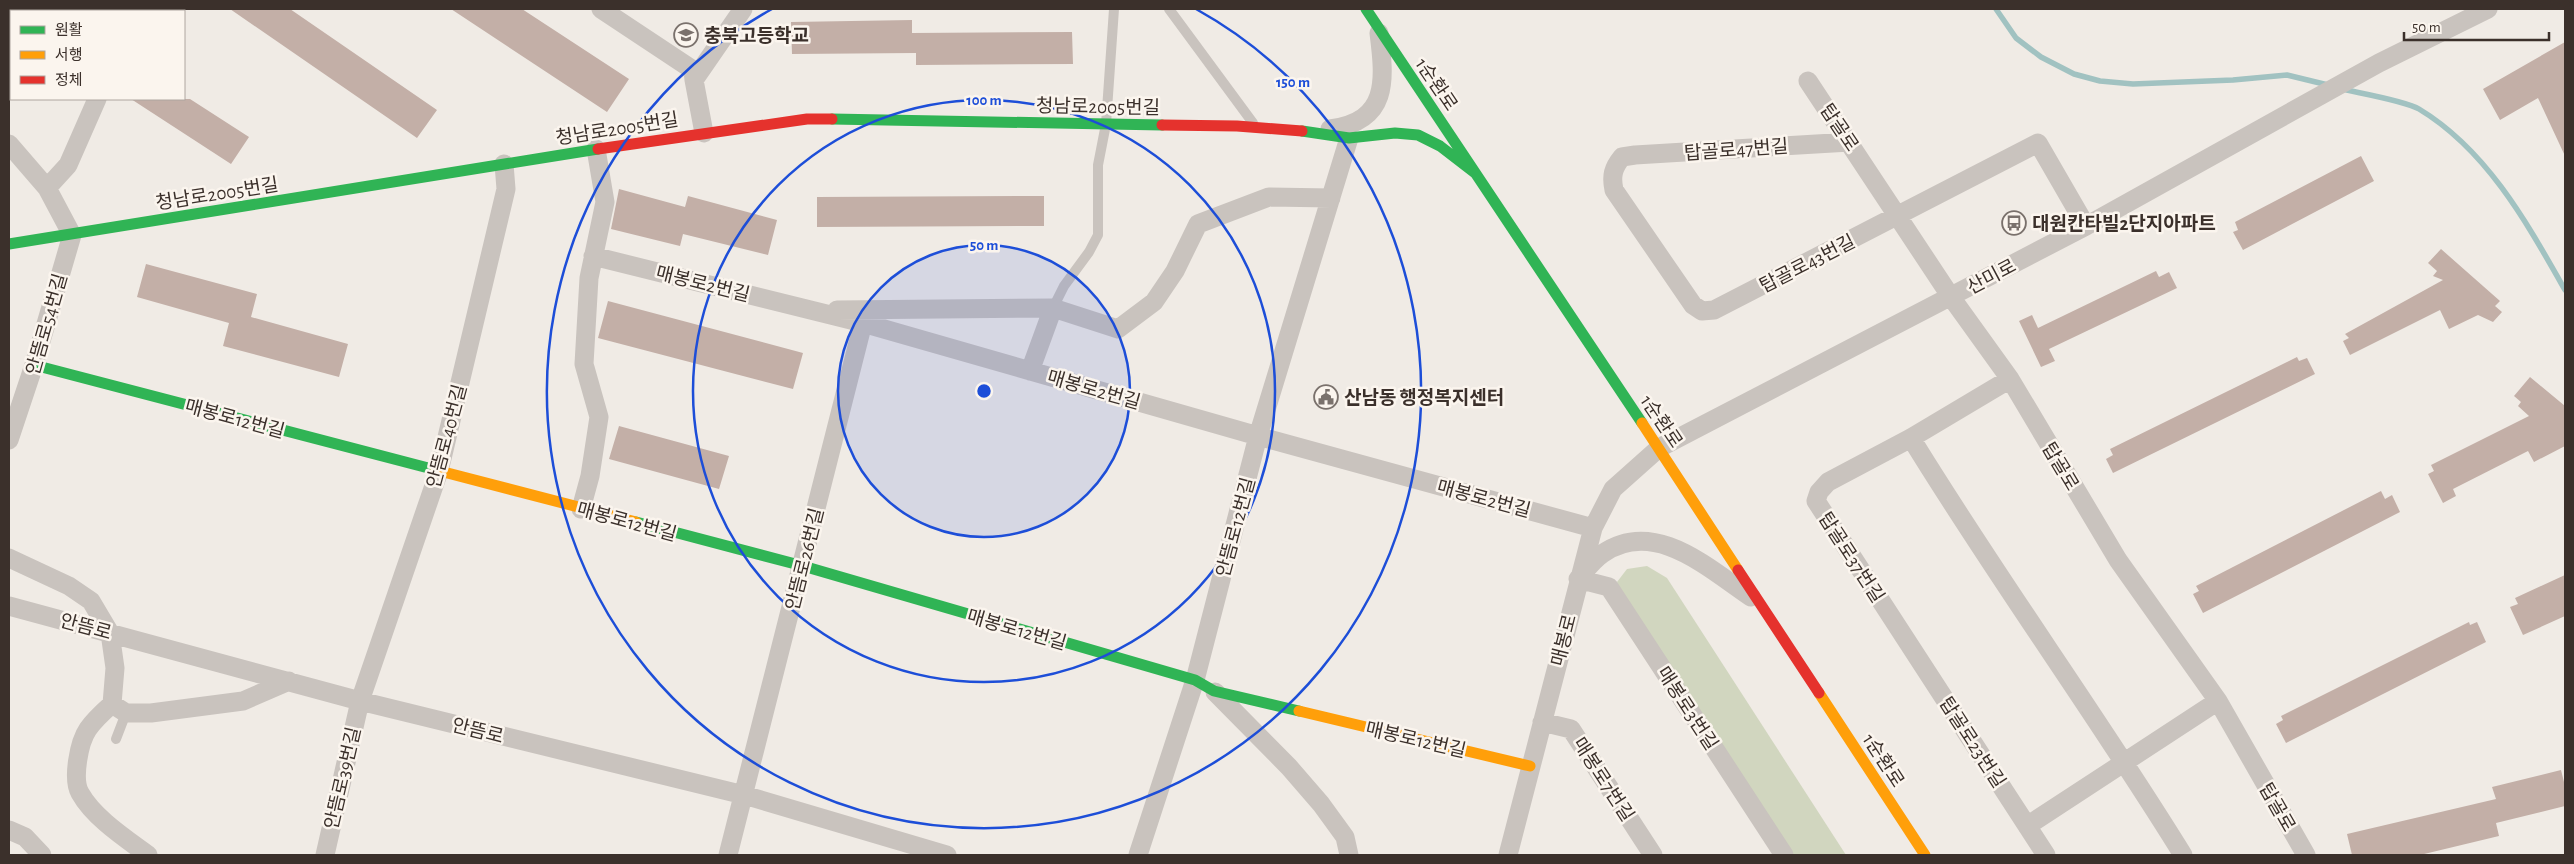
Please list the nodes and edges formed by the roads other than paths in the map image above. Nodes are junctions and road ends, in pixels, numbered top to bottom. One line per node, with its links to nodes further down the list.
1 (601, 9): 8 (street)
2 (743, 9): 8 (street)
3 (1114, 9): 11 (lane)
4 (1169, 9): 12 (lane)
5 (1366, 9): 7 (street, 1순환로)
6 (2488, 9): 24 (street, 산미로)
7 (1379, 29): 13 (street); 20 (street, 1순환로)
8 (694, 80): 14 (street)
9 (1808, 81): 16 (street, 탑골로)
10 (97, 100): 21 (street)
11 (1106, 124): 12 (street, 청남로2005번길); 14 (street, 청남로2005번길); 29 (lane)
12 (1256, 128): 13 (street, 청남로2005번길)
13 (1313, 132): 15 (street, 청남로2005번길)
14 (704, 133): 18 (street, 청남로2005번길)
15 (1349, 138): 20 (street, 청남로2005번길); 22 (street, 안뜸로12번길)
16 (1850, 142): 23 (street, 탑골로); 31 (street, 탑골로47번길)
17 (9, 144): 21 (street)
18 (596, 149): 19 (street, 청남로2005번길); 27 (street)
19 (504, 164): 25 (street, 청남로2005번길); 40 (street, 안뜸로40번길)
20 (1475, 173): 39 (street, 1순환로)
21 (47, 188): 25 (street)
22 (1331, 198): 29 (street); 36 (street, 안뜸로12번길)
23 (1899, 216): 24 (street, 탑골로43번길); 28 (street, 탑골로); 31 (street, 탑골로43번길)
24 (2086, 226): 28 (street, 산미로)
25 (72, 235): 26 (street, 청남로2005번길); 33 (street, 안뜸로54번길)
26 (9, 244)
27 (593, 256): 30 (street, 매봉로2번길); 41 (street)
28 (1951, 297): 35 (street, 탑골로); 39 (street, 산미로)
29 (1053, 308): 30 (street); 34 (street)
30 (810, 310): 32 (street, 매봉로2번길)
31 (1714, 310)
32 (864, 323): 34 (street, 매봉로2번길); 44 (street, 안뜸로26번길)
33 (34, 365): 38 (street, 안뜸로54번길); 40 (street, 매봉로12번길)
34 (1030, 371): 36 (street, 매봉로2번길)
35 (2010, 379): 37 (street, 탑골로37번길); 54 (street, 탑골로)
36 (1258, 436): 42 (street, 매봉로2번길); 50 (street, 안뜸로12번길)
37 (1911, 438): 49 (street, 탑골로37번길); 58 (street)
38 (9, 440)
39 (1659, 448): 42 (street, 매봉로); 46 (street, 1순환로)
40 (439, 471): 41 (street, 매봉로12번길); 53 (street, 안뜸로40번길)
41 (581, 509): 44 (street, 매봉로12번길)
42 (1593, 528): 45 (street, 매봉로)
43 (9, 558): 48 (street)
44 (803, 566): 50 (street, 매봉로12번길); 60 (street, 안뜸로26번길)
45 (1578, 579): 46 (street); 56 (street, 매봉로); 72 (street, 매봉로3번길)
46 (1760, 603): 73 (street, 1순환로)
47 (9, 606): 48 (street, 안뜸로)
48 (110, 633): 51 (street, 안뜸로); 55 (street)
49 (1919, 659): 61 (street, 탑골로23번길)
50 (1195, 680): 52 (street, 매봉로12번길); 68 (street, 안뜸로12번길)
51 (289, 681): 53 (street, 안뜸로); 55 (street)
52 (1214, 691): 59 (street, 매봉로12번길); 69 (street, 매봉로12번길)
53 (360, 701): 60 (street, 안뜸로); 65 (street, 안뜸로39번길)
54 (2218, 702): 58 (street); 76 (street, 탑골로)
55 (119, 709): 57 (lane); 64 (street)
56 (1542, 722): 59 (street, 매봉로); 71 (street, 매봉로7번길)
57 (116, 739)
58 (2125, 761): 61 (street); 75 (street)
59 (1530, 766): 70 (street, 매봉로)
60 (744, 795): 66 (street, 안뜸로26번길); 67 (street, 안뜸로)
61 (2027, 826): 74 (street, 탑골로23번길)
62 (9, 830): 63 (street)
63 (42, 855)
64 (148, 855)
65 (325, 855)
66 (728, 855)
67 (947, 855)
68 (1138, 855)
69 (1348, 855)
70 (1508, 855)
71 (1653, 855)
72 (1784, 855)
73 (1925, 855)
74 (2046, 855)
75 (2183, 855)
76 (2306, 855)

